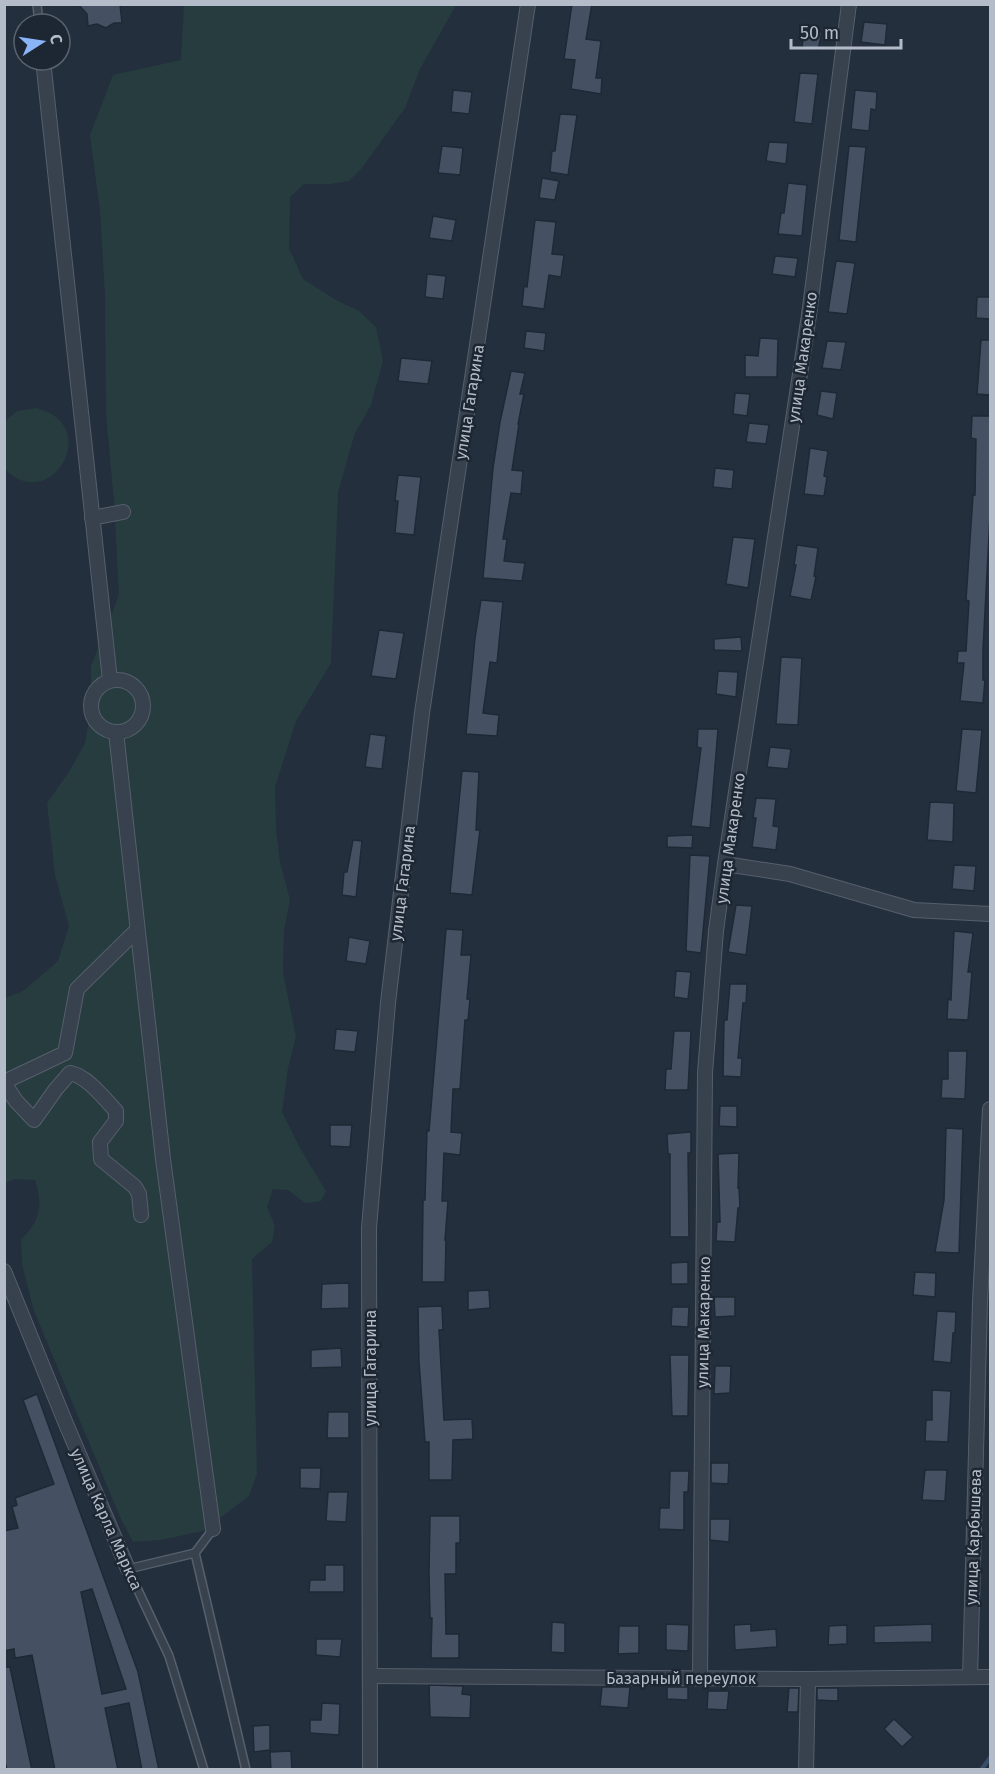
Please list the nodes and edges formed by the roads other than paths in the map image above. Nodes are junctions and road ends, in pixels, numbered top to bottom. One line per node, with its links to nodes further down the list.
1 (528, 4): 23 (street, улица Гагарина)
2 (849, 4): 12 (street, улица Макаренко)
3 (44, 72): 4 (street)
4 (70, 310): 5 (street); 6 (street)
5 (55, 312)
6 (84, 440): 7 (street); 9 (street)
7 (69, 441)
8 (123, 512): 9 (street)
9 (92, 518): 10 (street)
10 (110, 680): 11 (street); 11 (street)
11 (116, 732): 14 (street)
12 (725, 864): 13 (street); 26 (street, улица Макаренко)
13 (990, 914)
14 (137, 930): 15 (street); 20 (street)
15 (4, 1082): 18 (street)
16 (990, 1109): 17 (street, улица Карбышева)
17 (988, 1212): 24 (street, улица Карбышева)
18 (141, 1215)
19 (4, 1271): 22 (street, улица Карла Маркса)
20 (213, 1529): 21 (lane)
21 (195, 1553): 22 (lane); 29 (lane)
22 (128, 1569): 28 (lane, улица Карла Маркса)
23 (371, 1676): 26 (street, Базарный переулок); 30 (street, улица Гагарина)
24 (970, 1677): 25 (street, Базарный переулок); 27 (street, Базарный переулок)
25 (990, 1677)
26 (700, 1678): 27 (street, Базарный переулок)
27 (808, 1679): 31 (street)
28 (204, 1770)
29 (246, 1770)
30 (370, 1770)
31 (806, 1770)

